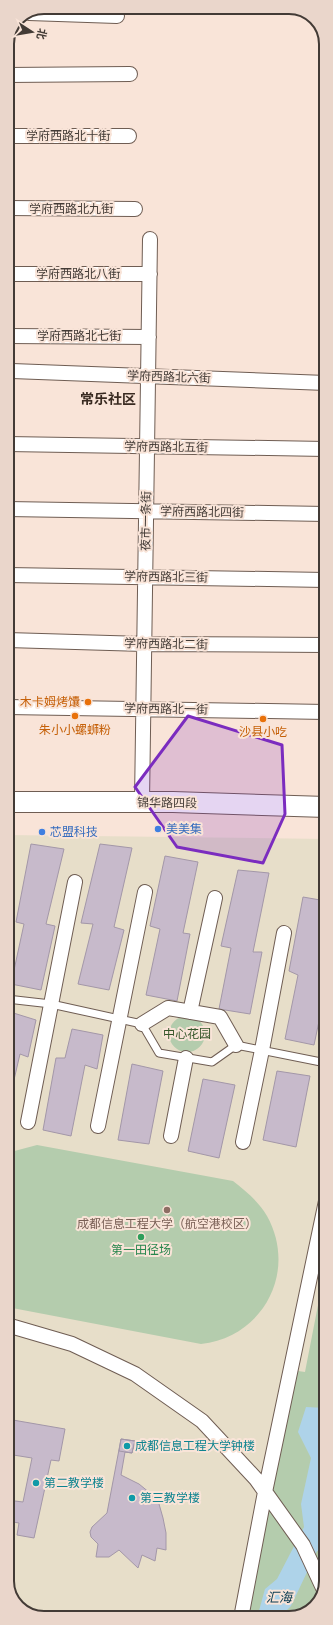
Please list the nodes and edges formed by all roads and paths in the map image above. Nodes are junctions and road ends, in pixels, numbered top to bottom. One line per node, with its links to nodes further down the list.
1 (58, 14): 2 (street)
2 (117, 16)
3 (130, 74): 4 (street)
4 (14, 75)
5 (14, 136): 6 (street, 学府西路北十街)
6 (129, 136)
7 (14, 208): 8 (street, 学府西路北九街)
8 (135, 209)
9 (150, 239): 11 (street, 夜市一条街)
10 (14, 274): 11 (street, 学府西路北八街)
11 (150, 274): 13 (street, 夜市一条街)
12 (14, 336): 13 (street, 学府西路北七街)
13 (149, 337): 15 (street, 夜市一条街)
14 (14, 371): 15 (street, 学府西路北六街)
15 (148, 377): 16 (street, 学府西路北六街); 18 (street, 夜市一条街)
16 (319, 383)
17 (14, 444): 18 (street, 学府西路北五街)
18 (147, 447): 19 (street, 学府西路北五街); 21 (street, 夜市一条街)
19 (319, 449)
20 (14, 509): 21 (street, 学府西路北四街)
21 (146, 512): 22 (street, 学府西路北四街); 24 (street, 夜市一条街)
22 (319, 514)
23 (14, 575): 24 (street, 学府西路北三街)
24 (145, 576): 25 (street, 学府西路北三街); 27 (street, 夜市一条街)
25 (319, 580)
26 (14, 640): 27 (street, 学府西路北二街)
27 (144, 644): 28 (street, 学府西路北二街); 30 (street, 夜市一条街)
28 (319, 645)
29 (14, 707): 30 (street, 学府西路北一街)
30 (143, 708): 31 (street, 学府西路北一街); 33 (street, 夜市一条街)
31 (319, 712)
32 (14, 802): 33 (main road, 锦华路四段)
33 (142, 802): 34 (main road, 锦华路四段)
34 (319, 807)
35 (75, 882): 40 (street)
36 (145, 892): 42 (street)
37 (215, 898): 41 (street)
38 (284, 933): 45 (street)
39 (14, 1000): 40 (lane)
40 (51, 1004): 42 (lane); 48 (street)
41 (190, 1012): 43 (street); 44 (street)
42 (119, 1019): 43 (lane); 49 (street)
43 (142, 1024): 46 (lane)
44 (236, 1045): 45 (lane); 46 (lane)
45 (262, 1050): 47 (lane); 51 (street)
46 (186, 1058): 50 (street)
47 (319, 1061)
48 (28, 1122)
49 (98, 1126)
50 (171, 1136)
51 (243, 1142)
52 (319, 1234): 54 (street)
53 (14, 1327): 54 (street)
54 (265, 1492): 55 (street); 56 (street)
55 (319, 1579)
56 (242, 1611)

